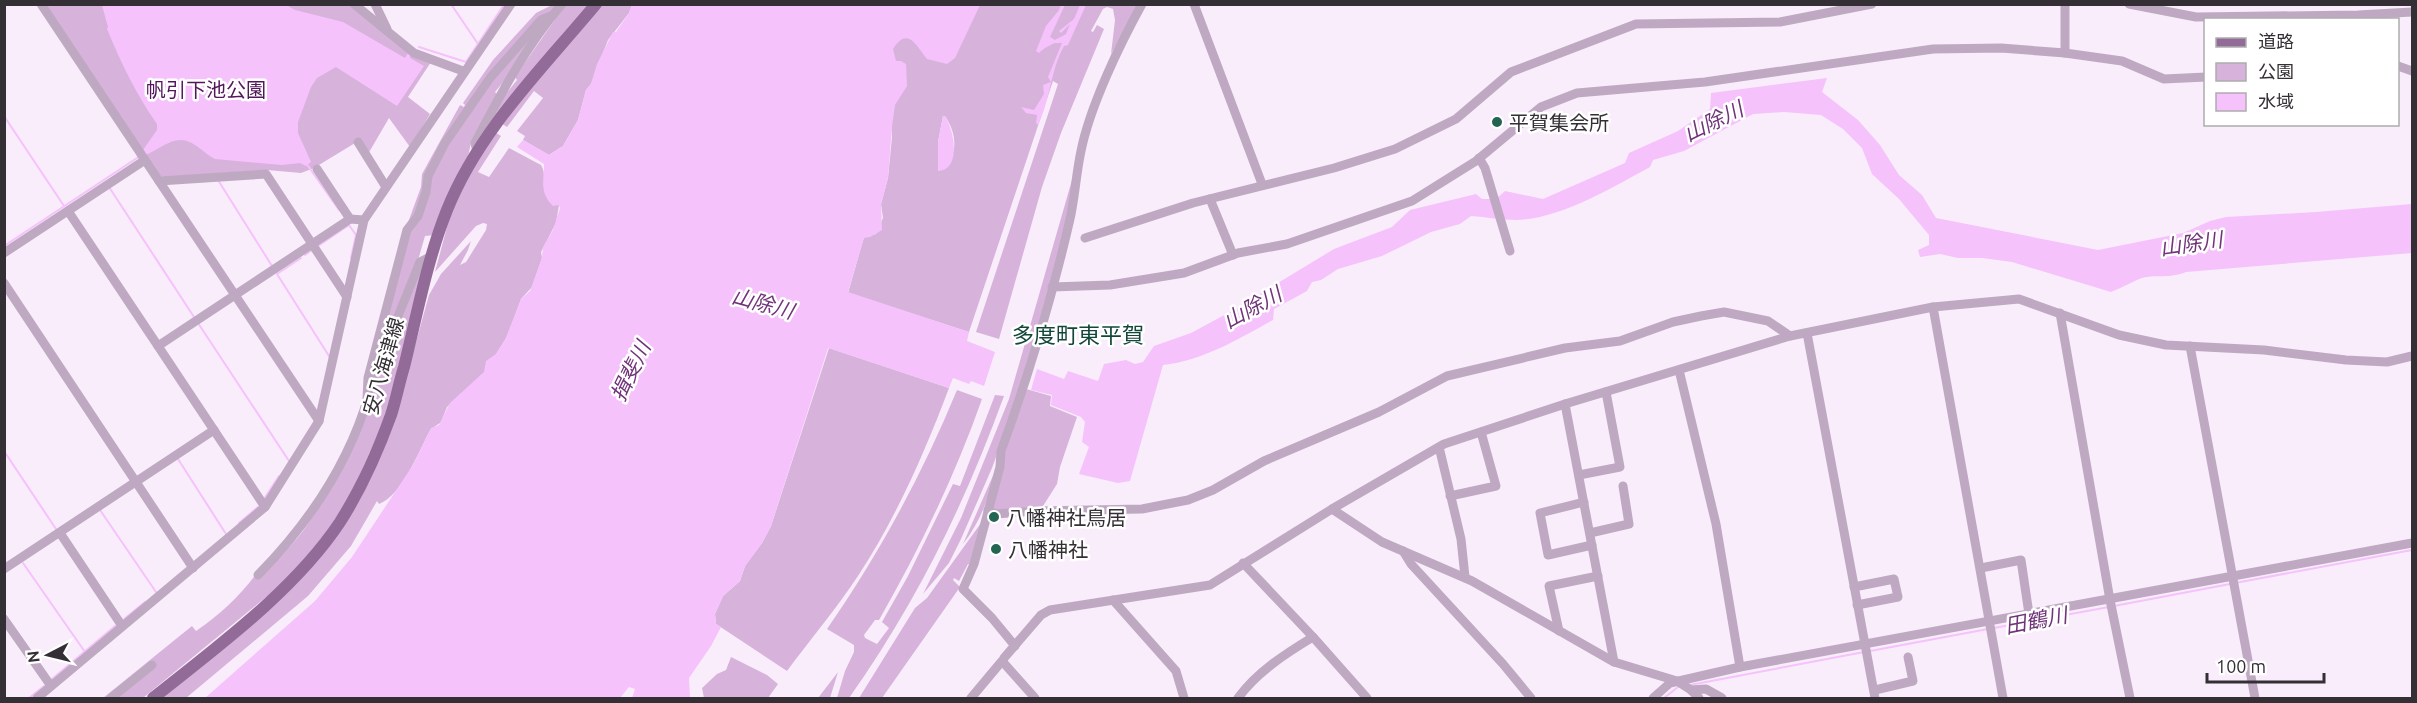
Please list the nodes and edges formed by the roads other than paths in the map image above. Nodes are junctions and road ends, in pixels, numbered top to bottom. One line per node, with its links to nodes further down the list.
1 (41, 4): 20 (street)
2 (354, 4): 14 (street)
3 (375, 4): 14 (street)
4 (562, 4): 13 (street)
5 (596, 4): 19 (main road, 安八海津線)
6 (1142, 4): 37 (street)
7 (1194, 4): 24 (street)
8 (1872, 4): 24 (street)
9 (2065, 4): 15 (street)
10 (2129, 4): 12 (street)
11 (509, 5): 16 (street)
12 (2412, 12)
13 (552, 16): 19 (street); 49 (street)
14 (390, 35): 16 (street)
15 (2065, 53): 17 (street); 21 (street)
16 (463, 71): 25 (street)
17 (2204, 77)
18 (358, 142): 25 (street)
19 (477, 152): 35 (main road, 安八海津線)
20 (143, 156): 23 (street); 27 (street)
21 (1479, 158): 32 (street); 34 (street)
22 (316, 170): 28 (street)
23 (159, 181): 31 (street); 38 (street)
24 (1262, 184): 26 (street)
25 (386, 187): 29 (street)
26 (1210, 199): 30 (street); 34 (street)
27 (68, 211): 33 (street); 44 (street)
28 (350, 219): 29 (street); 31 (street)
29 (364, 220): 39 (street)
30 (1085, 238)
31 (313, 243): 38 (street); 39 (street)
32 (1510, 252)
33 (4, 253)
34 (1233, 255): 37 (street)
35 (432, 256): 49 (street); 98 (main road, 安八海津線)
36 (4, 284): 56 (street)
37 (1052, 287): 62 (street)
38 (234, 295): 44 (street); 51 (street)
39 (347, 297): 51 (street)
40 (1933, 307): 41 (street); 42 (street); 70 (street)
41 (2060, 313): 45 (street); 78 (street)
42 (1808, 333): 43 (street); 76 (street)
43 (1790, 336): 47 (street); 62 (street)
44 (158, 346): 52 (street)
45 (2190, 346): 46 (street); 75 (street)
46 (2412, 356)
47 (1679, 370): 48 (street); 92 (street)
48 (1606, 392): 50 (street); 55 (street)
49 (367, 399): 72 (street)
50 (1565, 404): 53 (street); 55 (street)
51 (319, 421): 60 (street)
52 (214, 430): 56 (street); 60 (street)
53 (1481, 432): 58 (street); 61 (street)
54 (1440, 451): 58 (street)
55 (1579, 475): 59 (street)
56 (136, 481): 63 (street); 69 (street)
57 (1623, 486): 64 (street)
58 (1450, 496): 74 (street)
59 (1584, 502): 64 (street); 66 (street)
60 (265, 507): 69 (street)
61 (1332, 509): 67 (street); 68 (street)
62 (988, 510): 86 (street)
63 (60, 533): 71 (street); 82 (street)
64 (1590, 533): 66 (street)
65 (2412, 543): 75 (street)
66 (1592, 545): 73 (street)
67 (1403, 551): 74 (street); 104 (street)
68 (1243, 563): 77 (street); 85 (street)
69 (193, 568): 82 (street)
70 (1981, 568): 80 (street); 83 (street)
71 (4, 569)
72 (258, 575)
73 (1598, 576): 84 (street); 90 (street)
74 (1465, 578): 84 (street)
75 (2233, 581): 78 (street); 110 (street)
76 (1854, 587): 79 (street); 79 (street)
77 (1113, 600): 86 (street); 101 (street)
78 (2111, 604): 80 (street); 109 (street)
79 (1857, 605): 87 (street)
80 (2030, 614): 83 (street)
81 (4, 619): 93 (street)
82 (122, 626): 93 (street)
83 (1989, 627): 87 (street); 108 (street)
84 (1559, 631): 90 (street)
85 (1313, 638): 102 (street); 103 (street)
86 (1015, 646): 89 (street)
87 (1867, 651): 92 (street); 95 (street)
88 (1908, 657): 95 (street)
89 (1004, 658)
90 (1614, 662): 94 (street)
91 (152, 665): 97 (street)
92 (1740, 667): 94 (street)
93 (51, 686): 96 (street)
94 (1685, 686): 105 (street); 106 (street); 107 (street)
95 (1875, 694)
96 (37, 699)
97 (111, 699)
98 (153, 699)
99 (971, 699): 100 (street)
100 (1035, 699)
101 (1184, 699)
102 (1238, 699)
103 (1367, 699)
104 (1531, 699)
105 (1653, 699)
106 (1699, 699)
107 (1722, 699)
108 (2003, 699)
109 (2130, 699)
110 (2255, 699)

